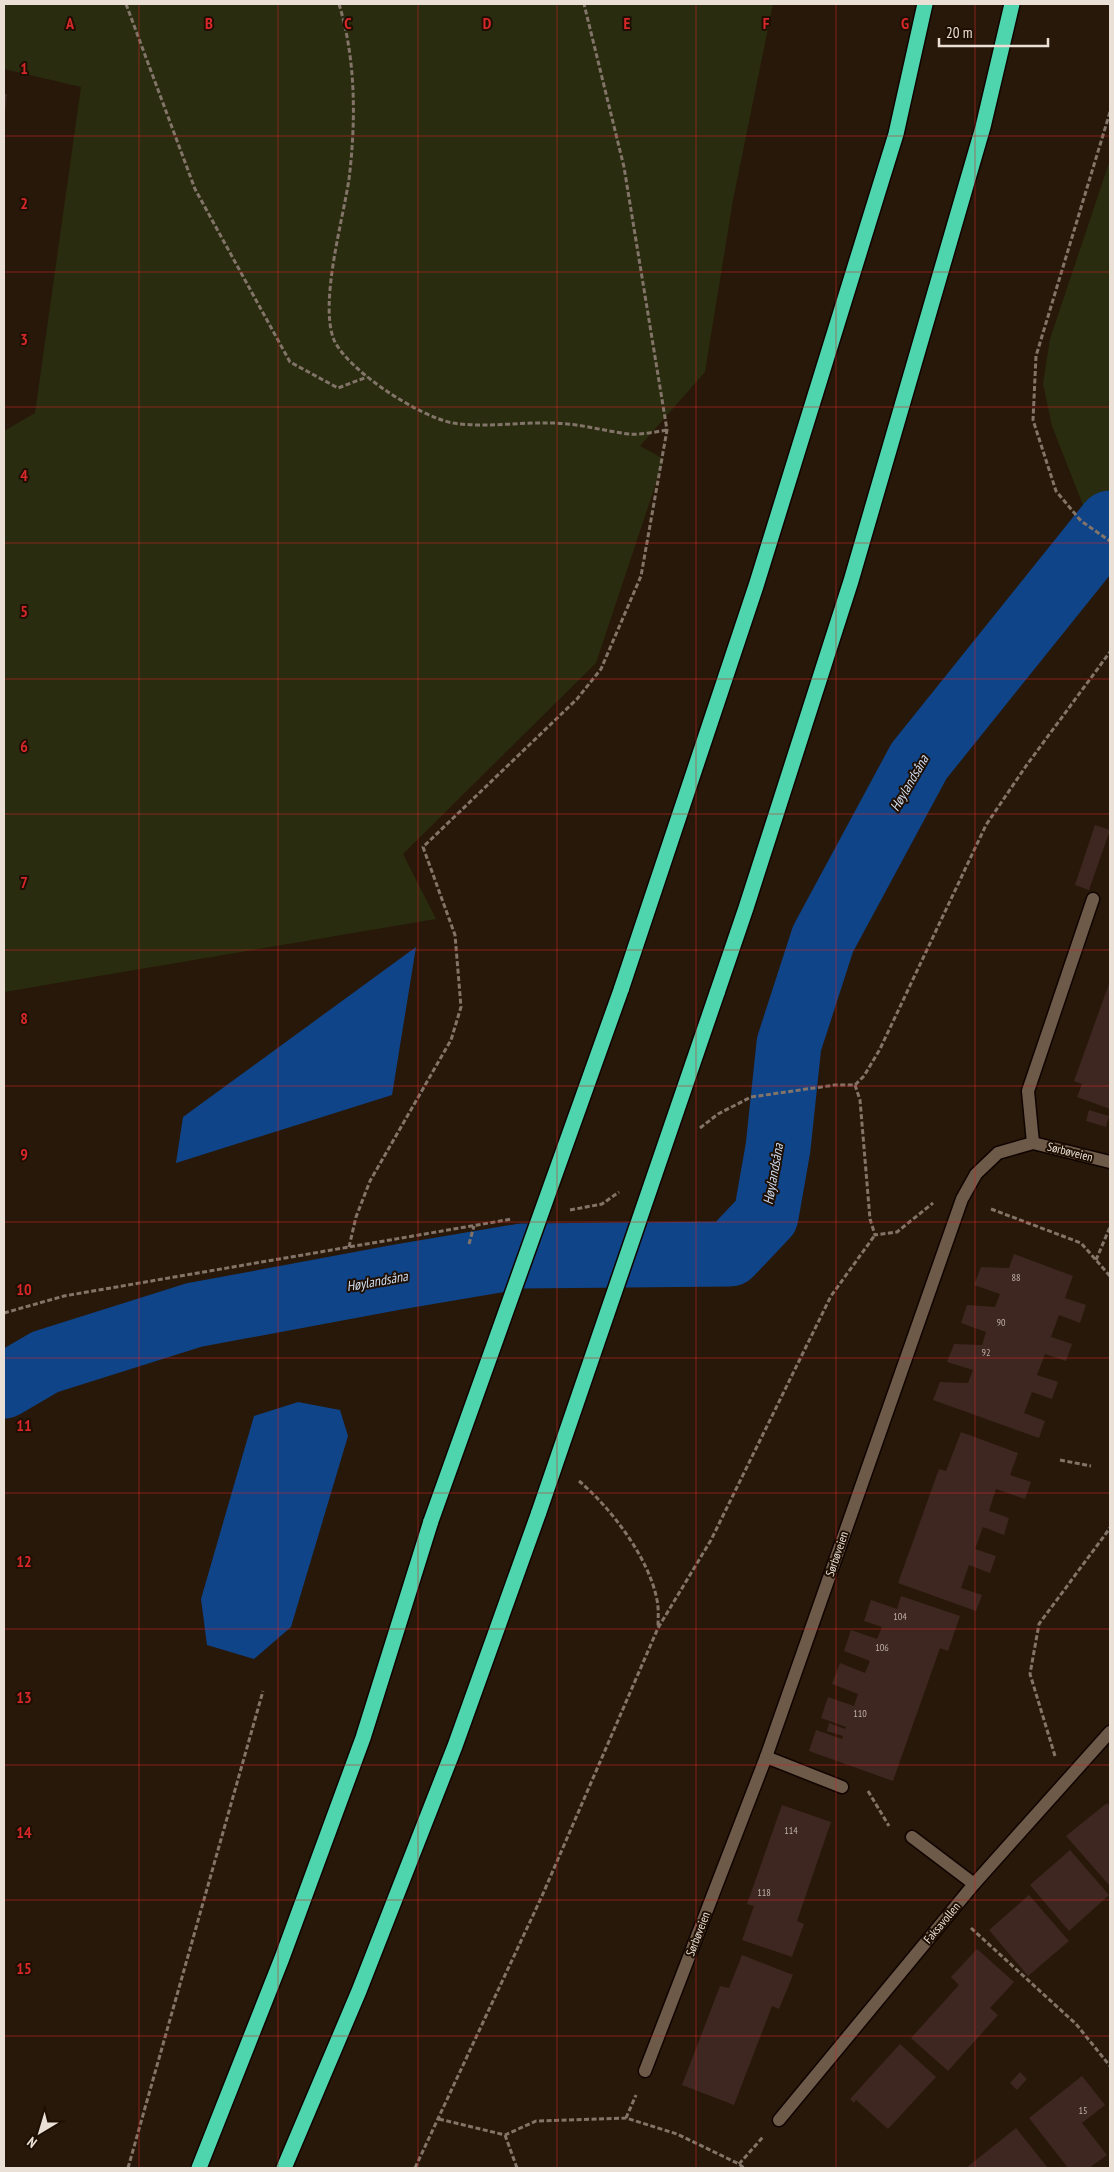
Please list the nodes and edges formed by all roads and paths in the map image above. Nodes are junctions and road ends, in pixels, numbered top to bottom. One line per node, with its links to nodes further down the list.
1 (126, 4): 7 (path)
2 (339, 4): 7 (path)
3 (584, 4): 8 (path)
4 (925, 4): 49 (highway, bridge)
5 (1012, 4): 50 (highway, bridge)
6 (1110, 112): 9 (path)
7 (367, 377): 8 (path)
8 (667, 430): 25 (path)
9 (1110, 541)
10 (1110, 652): 12 (path)
11 (1093, 899): 14 (street)
12 (855, 1085): 13 (path); 23 (path)
13 (699, 1130)
14 (1033, 1143): 15 (street, Sørbøveien); 36 (street, Sørbøveien)
15 (1110, 1162)
16 (624, 1188): 18 (path)
17 (938, 1199): 23 (path)
18 (566, 1210)
19 (991, 1210): 26 (path)
20 (520, 1218): 21 (path)
21 (474, 1226): 24 (path); 25 (path)
22 (1110, 1226): 26 (path)
23 (875, 1235): 33 (path)
24 (469, 1244)
25 (349, 1247): 28 (path)
26 (1096, 1260): 27 (path)
27 (1110, 1276)
28 (4, 1313)
29 (1060, 1460): 30 (path)
30 (1091, 1466)
31 (579, 1481): 33 (path)
32 (1110, 1528): 37 (path)
33 (658, 1628): 44 (path)
34 (263, 1691): 48 (path)
35 (1110, 1732): 37 (street, Faksavollen)
36 (766, 1757): 38 (street); 43 (street, Sørbøveien)
37 (1071, 1776): 40 (street, Faksavollen)
38 (842, 1787): 39 (path)
39 (912, 1837): 40 (street)
40 (974, 1884): 45 (street, Faksavollen)
41 (983, 1939): 42 (path)
42 (1110, 2066)
43 (645, 2071)
44 (439, 2119): 46 (path); 51 (path)
45 (779, 2120): 47 (path)
46 (505, 2134): 47 (path); 52 (path)
47 (739, 2164): 53 (path)
48 (128, 2168)
49 (199, 2168)
50 (284, 2168)
51 (415, 2168)
52 (517, 2168)
53 (744, 2168)

